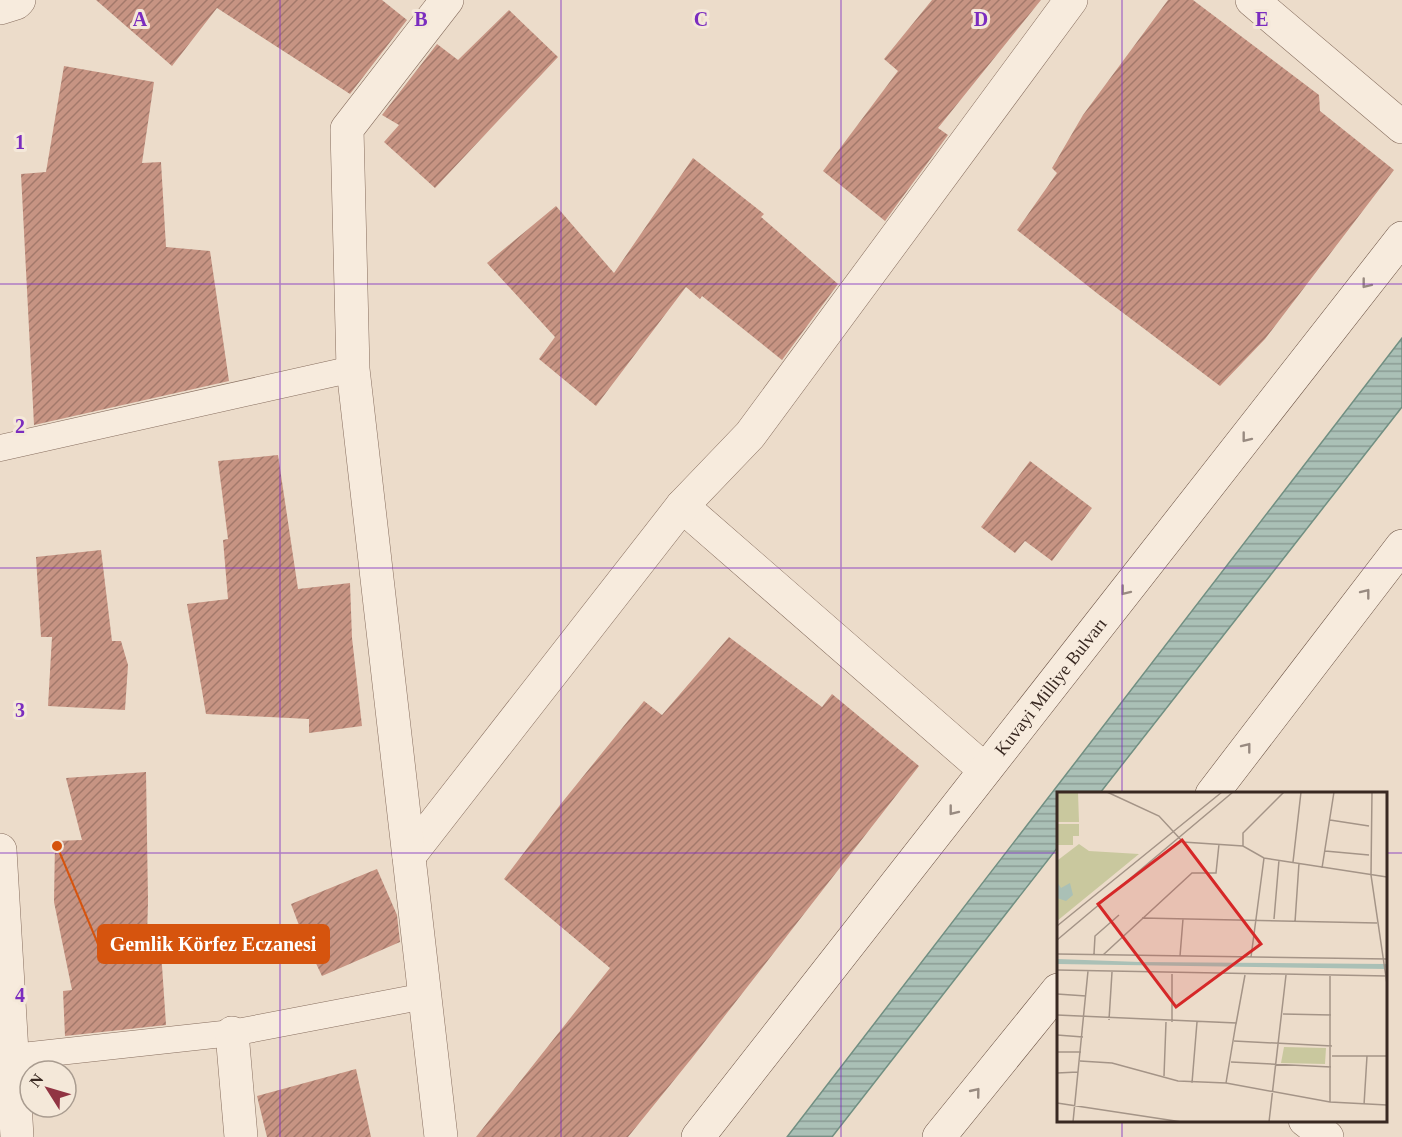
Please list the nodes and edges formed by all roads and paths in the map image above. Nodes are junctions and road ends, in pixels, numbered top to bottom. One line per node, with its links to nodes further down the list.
1 (19, 0): 5 (street)
2 (447, 0): 8 (street)
3 (1071, 0): 10 (street)
4 (1252, 0): 6 (street)
5 (0, 8)
6 (1402, 127)
7 (1402, 238): 12 (street, Kuvayi Milliye Bulvarı, one-way to 12)
8 (353, 369): 9 (lane); 15 (street)
9 (0, 448)
10 (682, 506): 12 (street); 15 (street)
11 (1402, 546): 13 (street, one-way to 11)
12 (985, 770): 24 (street, Kuvayi Milliye Bulvarı, one-way to 24)
13 (1214, 792)
14 (0, 849): 19 (street)
15 (409, 856): 17 (street)
16 (1057, 992): 25 (street, one-way to 16)
17 (425, 996): 18 (lane); 23 (street)
18 (232, 1033): 19 (lane); 22 (street)
19 (13, 1057): 21 (street)
20 (1308, 1122): 26 (street)
21 (17, 1137)
22 (240, 1137)
23 (441, 1137)
24 (698, 1137)
25 (939, 1137)
26 (1327, 1137)

